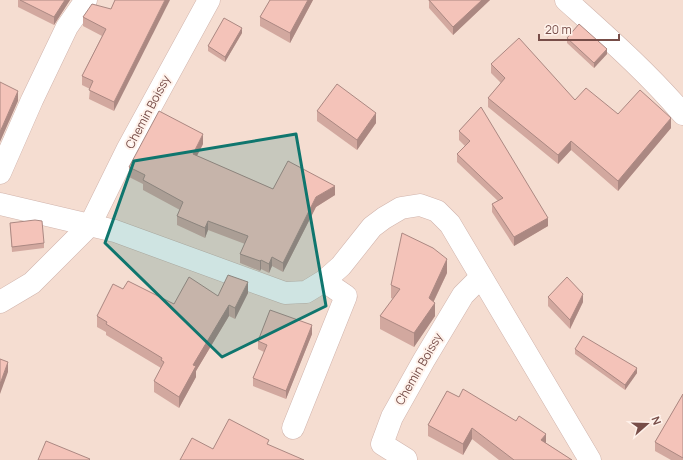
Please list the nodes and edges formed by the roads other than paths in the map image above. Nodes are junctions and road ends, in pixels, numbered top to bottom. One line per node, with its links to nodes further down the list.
1 (86, 0): 5 (street)
2 (209, 0): 7 (street, Chemin Boissy)
3 (566, 0): 4 (street)
4 (683, 114)
5 (0, 173)
6 (0, 204): 7 (street)
7 (90, 225): 9 (street); 10 (street, Chemin Boissy)
8 (481, 276): 9 (street); 12 (street, Chemin Boissy); 13 (street)
9 (324, 281): 11 (street)
10 (0, 302)
11 (293, 428)
12 (406, 459)
13 (590, 460)

